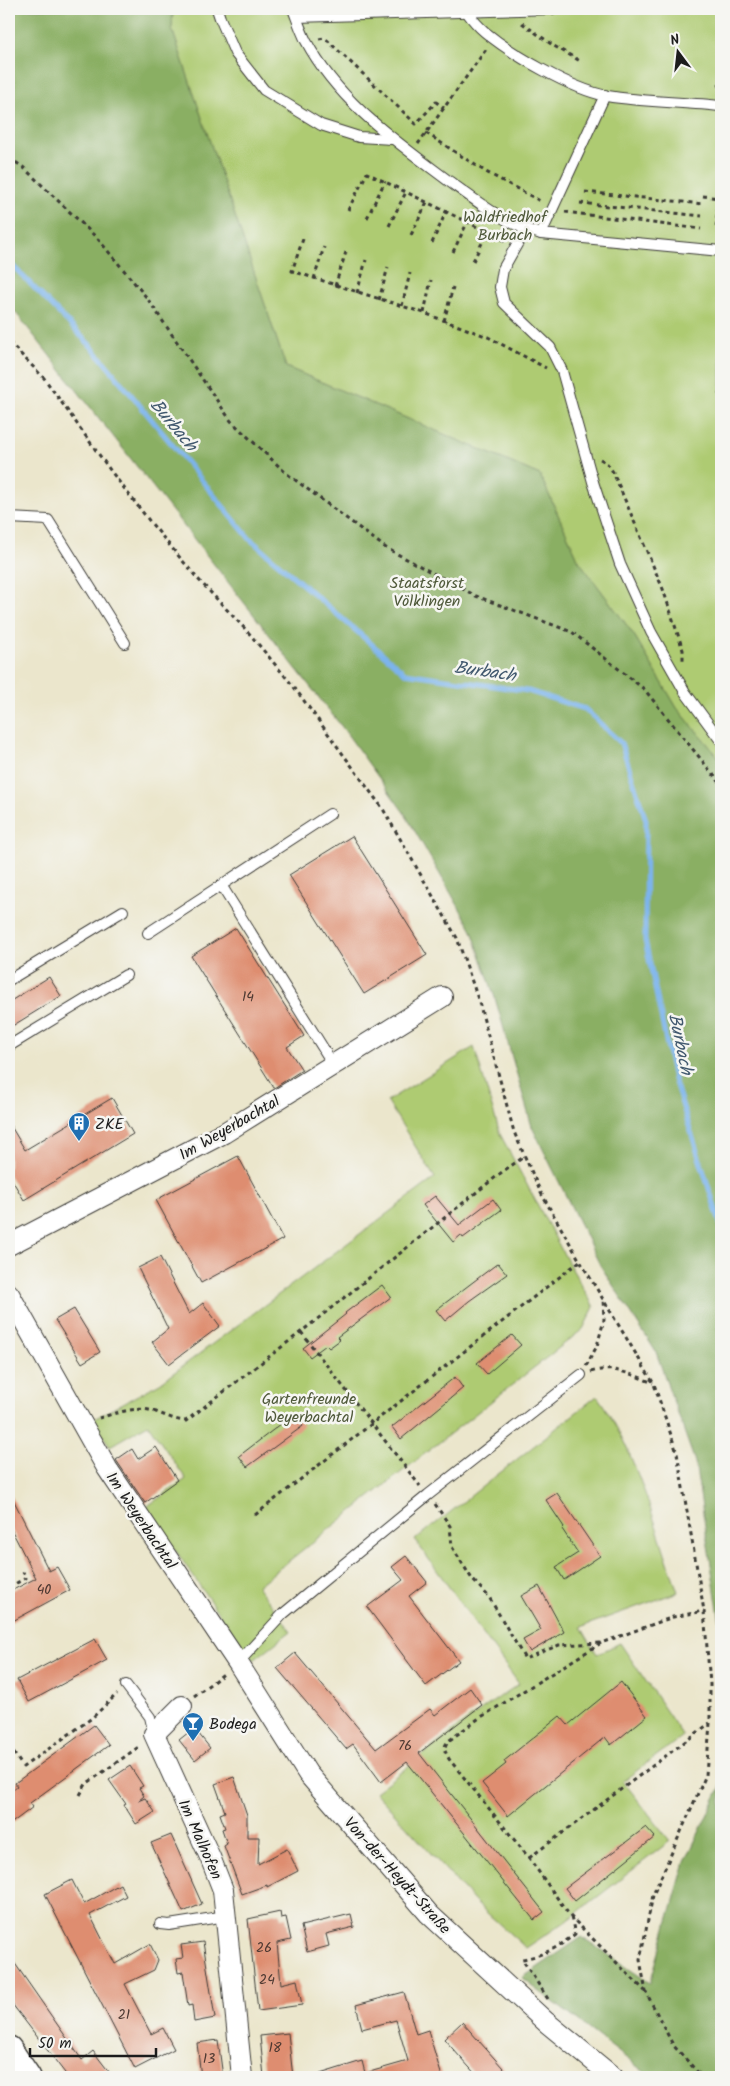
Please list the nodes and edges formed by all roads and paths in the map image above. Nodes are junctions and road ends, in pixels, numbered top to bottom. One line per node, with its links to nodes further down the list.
1 (218, 9): 13 (lane)
2 (552, 9): 3 (lane)
3 (506, 11): 4 (lane); 8 (path)
4 (466, 12): 5 (lane); 6 (lane)
5 (295, 13): 7 (lane)
6 (494, 38): 9 (lane); 11 (path)
7 (306, 41): 11 (path); 13 (lane)
8 (580, 61)
9 (605, 96): 10 (lane); 23 (lane)
10 (721, 106)
11 (444, 108): 12 (path)
12 (426, 133): 14 (path); 23 (path)
13 (392, 139): 14 (lane)
14 (412, 153): 31 (lane)
15 (9, 158): 66 (path)
16 (385, 182): 17 (path); 24 (path); 27 (path)
17 (406, 192): 20 (path); 29 (path)
18 (585, 192): 22 (path)
19 (703, 196): 32 (path)
20 (427, 202): 25 (path); 35 (path)
21 (580, 203): 26 (path)
22 (703, 204)
23 (549, 207): 30 (path); 34 (lane)
24 (348, 210)
25 (446, 212): 28 (path); 37 (path)
26 (702, 216)
27 (367, 218)
28 (467, 223): 33 (path); 42 (path)
29 (389, 226)
30 (701, 229)
31 (525, 230): 34 (lane); 38 (lane)
32 (721, 230)
33 (487, 233): 38 (path); 44 (path)
34 (541, 234): 40 (lane)
35 (411, 235)
36 (303, 239): 47 (path)
37 (432, 243)
38 (515, 245): 57 (lane)
39 (324, 247): 47 (path)
40 (721, 251)
41 (346, 252): 49 (path)
42 (453, 252)
43 (366, 260): 51 (path)
44 (473, 261)
45 (388, 267): 52 (path)
46 (410, 273): 53 (path)
47 (314, 279): 49 (path)
48 (431, 280): 54 (path)
49 (335, 286): 51 (path)
50 (453, 287): 55 (path)
51 (357, 293): 52 (path)
52 (379, 300): 53 (path)
53 (402, 306): 54 (path)
54 (424, 313): 55 (path)
55 (444, 320): 57 (path)
56 (9, 342): 76 (path)
57 (562, 371): 61 (lane)
58 (721, 377): 59 (path)
59 (721, 382): 60 (path)
60 (721, 395)
61 (584, 451): 64 (lane); 64 (path)
62 (9, 518): 63 (lane)
63 (126, 643)
64 (685, 692): 65 (lane)
65 (721, 740)
66 (721, 784)
67 (330, 814): 68 (lane)
68 (221, 885): 70 (lane); 75 (lane)
69 (123, 911): 72 (lane)
70 (148, 933)
71 (126, 975): 74 (lane)
72 (9, 980)
73 (442, 997): 75 (street, Im Weyerbachtal)
74 (9, 1046)
75 (333, 1064): 77 (street, Im Weyerbachtal)
76 (525, 1156): 78 (path); 81 (path)
77 (9, 1245)
78 (580, 1261): 80 (path); 84 (path)
79 (9, 1294): 85 (street, Im Weyerbachtal)
80 (602, 1298): 82 (path); 83 (path)
81 (301, 1332): 84 (path); 85 (path)
82 (581, 1375): 83 (path); 86 (lane)
83 (654, 1384): 90 (path)
84 (373, 1423): 86 (path); 87 (path)
85 (83, 1427): 92 (street, Im Weyerbachtal)
86 (428, 1495): 91 (path); 92 (lane)
87 (255, 1515)
88 (23, 1572): 89 (path)
89 (9, 1587)
90 (704, 1611): 91 (path); 95 (path)
91 (601, 1643): 99 (path)
92 (233, 1666): 94 (path); 104 (street, Von-der-Heydt-Straße)
93 (126, 1685): 96 (lane); 97 (path)
94 (182, 1706): 96 (street)
95 (710, 1722): 99 (path); 103 (path)
96 (154, 1734): 98 (path); 100 (street, Im Malhofen)
97 (9, 1746)
98 (80, 1795)
99 (529, 1858): 101 (path)
100 (226, 1916): 102 (lane); 107 (street, Im Malhofen)
101 (570, 1916): 103 (path); 104 (path)
102 (160, 1924)
103 (646, 1992): 109 (path)
104 (546, 2022): 108 (street, Von-der-Heydt-Straße)
105 (9, 2049): 106 (street)
106 (28, 2077)
107 (242, 2077)
108 (613, 2077)
109 (702, 2077)

